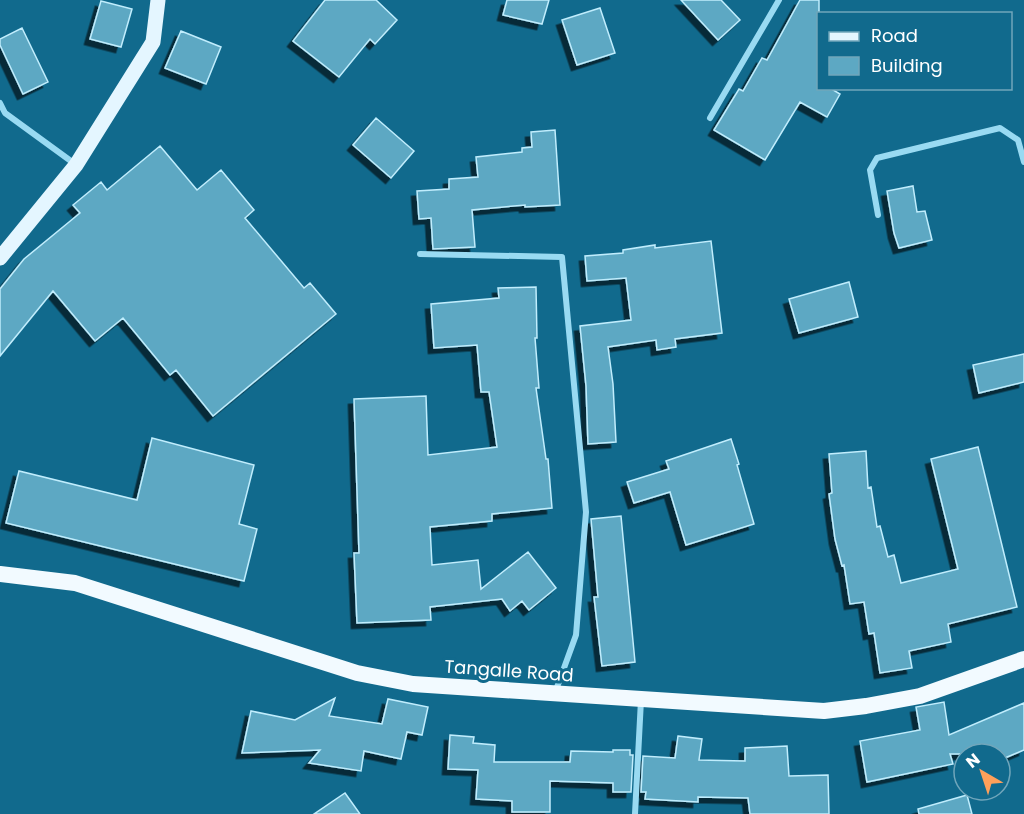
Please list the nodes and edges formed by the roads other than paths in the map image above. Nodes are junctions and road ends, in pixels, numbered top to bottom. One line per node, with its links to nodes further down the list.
1 (158, 0): 6 (main road)
2 (779, 0): 4 (street)
3 (0, 103): 6 (street)
4 (710, 118)
5 (1024, 162): 7 (street)
6 (76, 165): 9 (main road)
7 (878, 215)
8 (420, 254): 12 (street)
9 (0, 258)
10 (0, 574): 12 (highway, Tangalle Road)
11 (1024, 659): 13 (highway, Tangalle Road)
12 (555, 694): 13 (highway, Tangalle Road)
13 (641, 699): 14 (street)
14 (635, 814)

